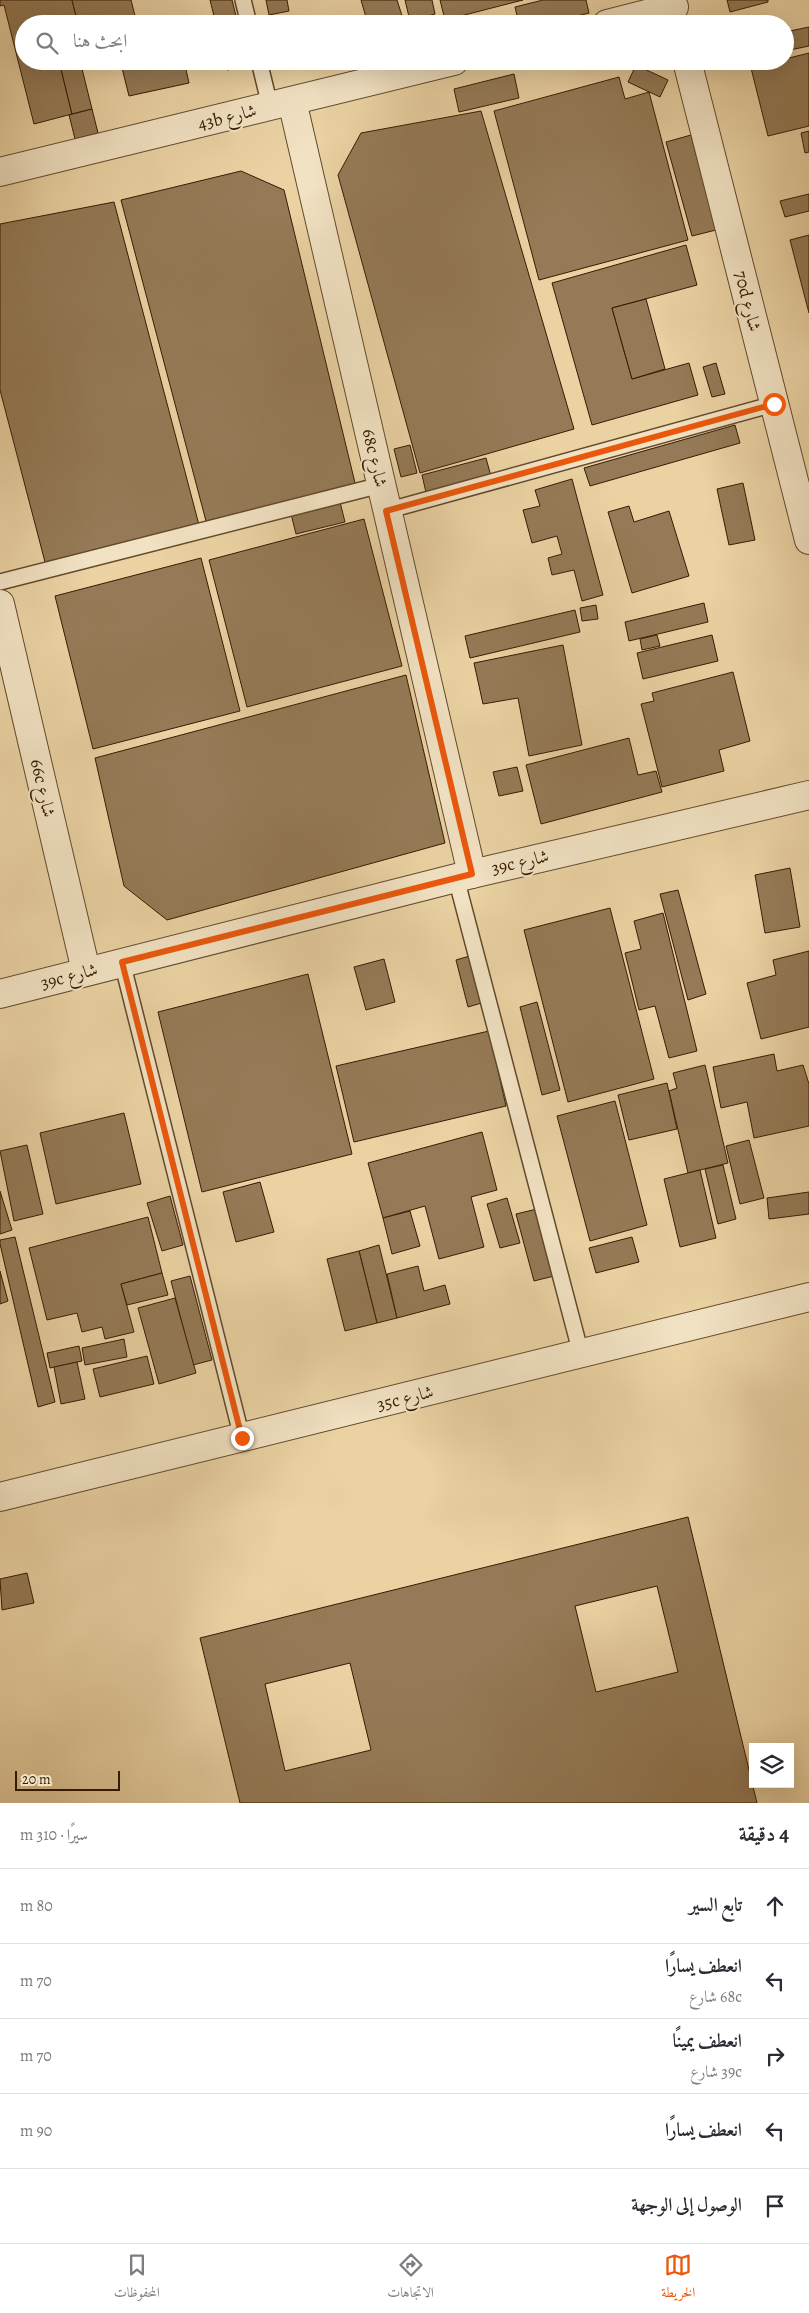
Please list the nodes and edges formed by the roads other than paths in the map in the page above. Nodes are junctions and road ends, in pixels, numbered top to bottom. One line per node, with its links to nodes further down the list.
1 (243, 0): 3 (lane)
2 (675, 10): 4 (street)
3 (247, 15)
4 (651, 15)
5 (264, 70): 8 (lane)
6 (418, 70): 8 (street, 43b شارع)
7 (690, 70): 10 (street, 70d شارع)
8 (281, 104): 9 (street, 43b شارع); 11 (street, 68c شارع)
9 (0, 172)
10 (774, 404): 11 (lane); 12 (street, 70d شارع)
11 (383, 498): 13 (lane); 16 (street, 68c شارع)
12 (809, 540)
13 (0, 582)
14 (0, 604): 18 (street, 66c شارع)
15 (809, 795): 16 (street, 39c شارع)
16 (464, 876): 17 (street, 39c شارع); 21 (lane)
17 (122, 962): 18 (street, 39c شارع); 22 (lane)
18 (86, 971): 19 (street, 39c شارع)
19 (0, 994)
20 (809, 1297): 21 (street, 35c شارع)
21 (581, 1354): 22 (street, 35c شارع)
22 (242, 1438): 23 (street, 35c شارع)
23 (0, 1497)

